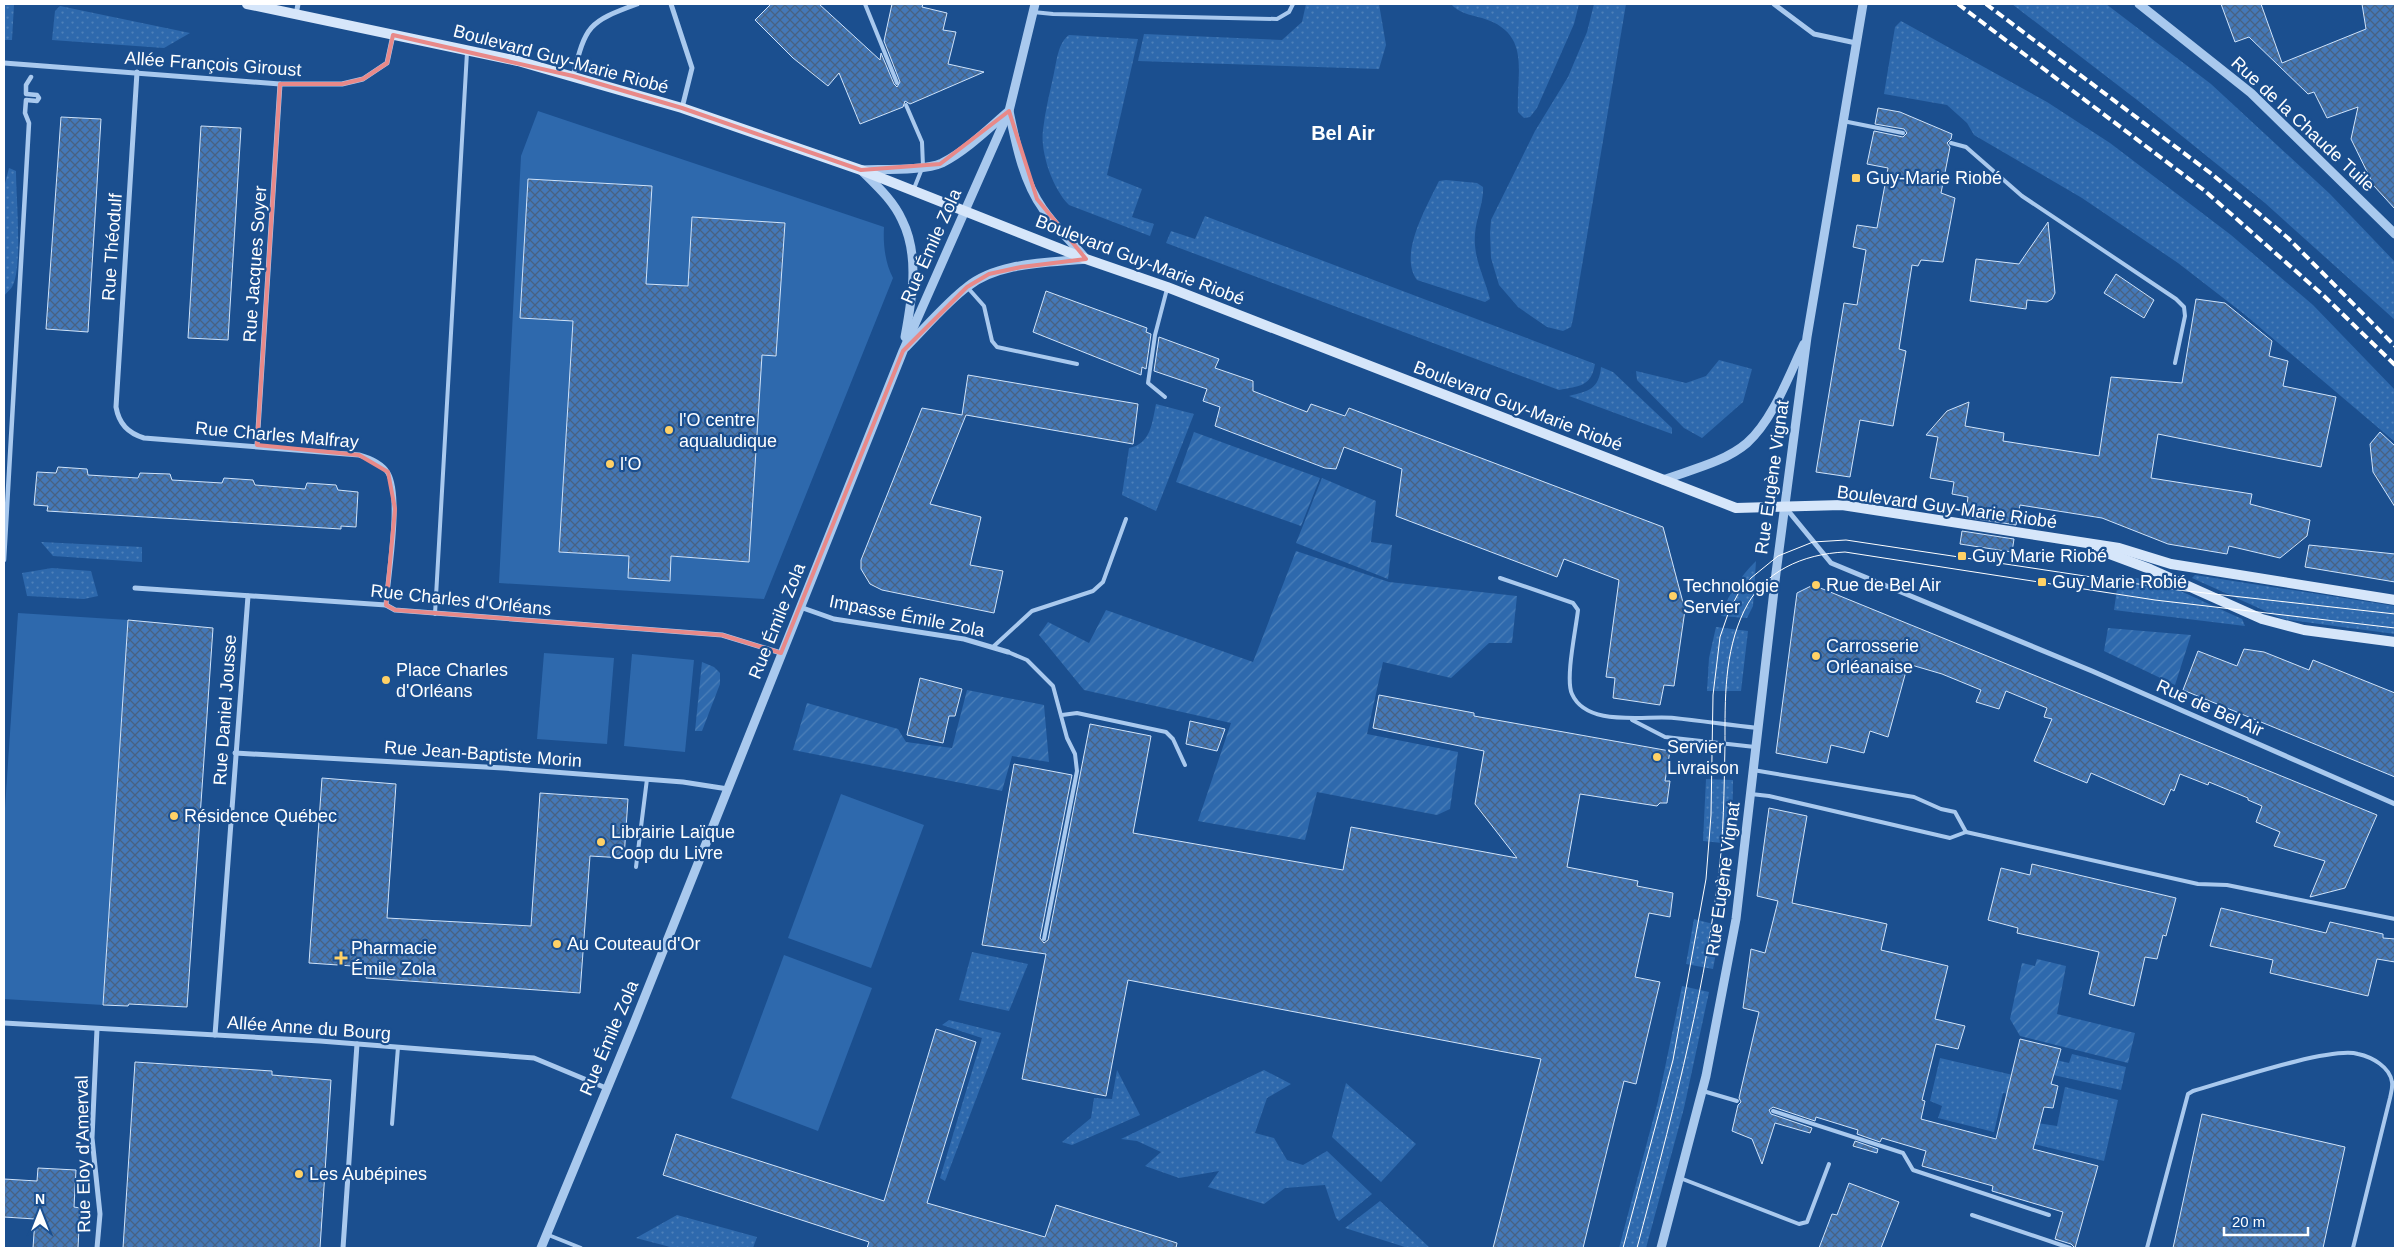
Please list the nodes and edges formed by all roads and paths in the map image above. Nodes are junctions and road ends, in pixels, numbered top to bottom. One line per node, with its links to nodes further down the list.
1 (247, 4): 11 (main road, Boulevard Guy-Marie Riobé)
2 (298, 4): 11 (street)
3 (637, 4): 17 (street)
4 (671, 4): 22 (street)
5 (865, 4): 19 (lane)
6 (1292, 4): 10 (lane)
7 (1774, 4): 13 (street)
8 (1863, 4): 13 (street, Rue Eugène Vignat)
9 (2139, 4): 31 (street, Rue de la Chaude Tuile)
10 (1034, 8): 23 (street, Rue Émile Zola)
11 (296, 15): 12 (main road, Boulevard Guy-Marie Riobé)
12 (393, 35): 14 (main road, Boulevard Guy-Marie Riobé); 20 (street, Allée François Giroust)
13 (1856, 43): 24 (street, Rue Eugène Vignat)
14 (467, 50): 17 (main road, Boulevard Guy-Marie Riobé); 53 (lane)
15 (4, 62): 16 (street, Allée François Giroust)
16 (137, 72): 20 (street, Allée François Giroust); 40 (street, Rue Théodulf)
17 (573, 76): 22 (main road, Boulevard Guy-Marie Riobé)
18 (31, 77): 46 (street)
19 (897, 83)
20 (280, 84): 41 (street, Rue Jacques Soyer)
21 (906, 105): 27 (lane)
22 (682, 108): 28 (main road, Boulevard Guy-Marie Riobé)
23 (1009, 111): 27 (street); 30 (street, Rue Émile Zola); 32 (street)
24 (1844, 121): 25 (lane); 35 (street, Rue Eugène Vignat)
25 (1903, 134)
26 (1951, 143): 37 (lane)
27 (923, 166): 28 (street); 29 (lane)
28 (861, 170): 29 (main road, Boulevard Guy-Marie Riobé); 36 (street)
29 (913, 191): 30 (main road, Boulevard Guy-Marie Riobé)
30 (965, 211): 32 (main road, Boulevard Guy-Marie Riobé); 36 (street, Rue Émile Zola)
31 (2395, 234)
32 (1086, 259): 33 (street); 34 (main road, Boulevard Guy-Marie Riobé)
33 (966, 286): 36 (street); 38 (lane)
34 (1167, 286): 39 (lane); 42 (main road, Boulevard Guy-Marie Riobé)
35 (1807, 337): 42 (street); 43 (street, Rue Eugène Vignat)
36 (903, 351): 52 (street, Rue Émile Zola)
37 (2175, 363)
38 (1077, 364)
39 (1166, 397)
40 (121, 422): 41 (street, Rue Charles Malfray)
41 (257, 445): 51 (street, Rue Charles Malfray)
42 (1663, 480): 43 (main road, Boulevard Guy-Marie Riobé)
43 (1784, 507): 45 (main road, Boulevard Guy-Marie Riobé); 60 (street, Rue Eugène Vignat); 68 (street, Rue de Bel Air)
44 (1126, 519): 55 (lane)
45 (2079, 543): 50 (main road, Boulevard Guy-Marie Riobé); 54 (main road, Boulevard Guy-Marie Riobé)
46 (4, 560)
47 (1500, 578): 59 (lane)
48 (135, 588): 49 (street, Rue Charles d'Orléans)
49 (248, 596): 51 (street, Rue Charles d'Orléans); 62 (street, Rue Daniel Jousse)
50 (2395, 600)
51 (386, 605): 53 (street, Rue Charles d'Orléans)
52 (800, 607): 55 (street, Impasse Émile Zola); 57 (street, Rue Émile Zola)
53 (435, 614): 57 (street, Rue Charles d'Orléans)
54 (2395, 642)
55 (994, 646): 56 (street, Impasse Émile Zola)
56 (1008, 652): 58 (lane)
57 (781, 653): 66 (street, Rue Émile Zola)
58 (1062, 715): 63 (lane); 72 (lane)
59 (1630, 719): 60 (lane); 61 (lane)
60 (1758, 728): 61 (street, Rue Eugène Vignat)
61 (1756, 747): 64 (street, Rue Eugène Vignat)
62 (235, 753): 65 (street, Rue Jean-Baptiste Morin); 75 (street, Rue Daniel Jousse)
63 (1185, 765)
64 (1753, 770): 67 (street, Rue Eugène Vignat); 69 (lane)
65 (647, 779): 66 (street, Rue Jean-Baptiste Morin); 70 (lane)
66 (728, 789): 78 (street, Rue Émile Zola)
67 (1750, 794): 69 (lane); 79 (street, Rue Eugène Vignat)
68 (2395, 804)
69 (1966, 832): 71 (lane)
70 (636, 867)
71 (2395, 919)
72 (1044, 938)
73 (4, 1023): 74 (street, Allée Anne du Bourg)
74 (97, 1029): 75 (street, Allée Anne du Bourg); 88 (street, Rue Eloy d'Amerval)
75 (215, 1035): 76 (street, Allée Anne du Bourg)
76 (357, 1044): 77 (street, Allée Anne du Bourg); 89 (street)
77 (398, 1047): 78 (street, Allée Anne du Bourg); 82 (lane)
78 (606, 1088): 87 (street, Rue Émile Zola)
79 (1703, 1091): 80 (lane); 84 (street, Rue Eugène Vignat)
80 (1737, 1101)
81 (1773, 1111): 86 (lane)
82 (392, 1124)
83 (1829, 1164): 84 (lane)
84 (1680, 1178): 92 (street, Rue Eugène Vignat)
85 (1972, 1215): 93 (lane)
86 (2049, 1215)
87 (546, 1234): 90 (street, Rue Émile Zola); 91 (lane)
88 (97, 1248)
89 (343, 1248)
90 (540, 1248)
91 (581, 1248)
92 (1660, 1248)
93 (2070, 1248)
94 (2147, 1248): 95 (lane)
95 (2353, 1248)

